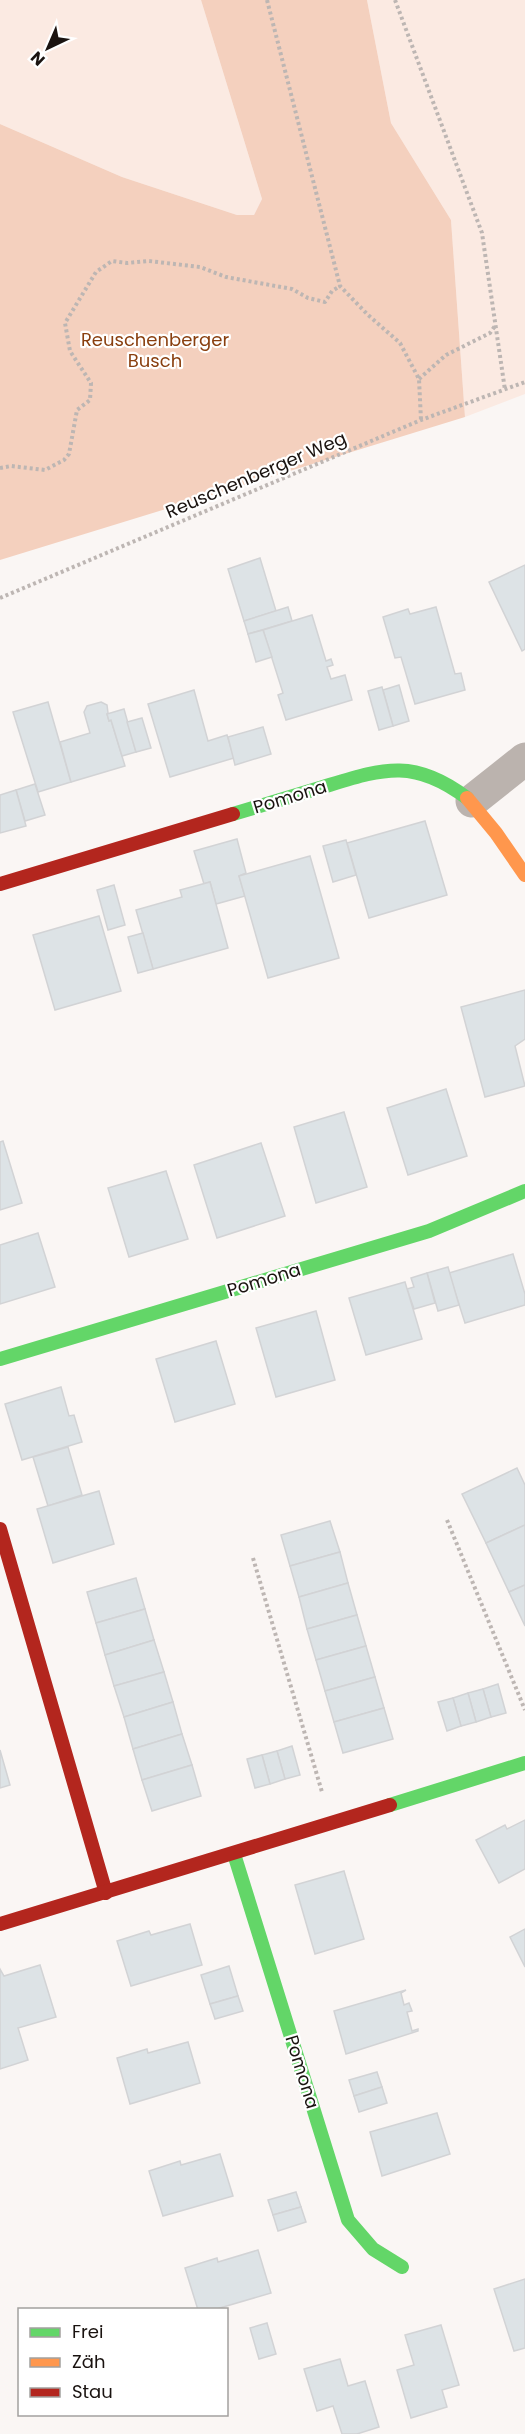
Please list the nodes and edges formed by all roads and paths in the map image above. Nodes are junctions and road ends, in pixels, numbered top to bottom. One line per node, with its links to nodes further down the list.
1 (267, 0): 3 (path)
2 (395, 0): 4 (path)
3 (340, 286): 5 (path); 9 (path)
4 (496, 325): 5 (path); 7 (path)
5 (419, 379): 8 (path)
6 (525, 382): 7 (path, Reuschenberger Weg)
7 (505, 390): 8 (path, Reuschenberger Weg)
8 (421, 420): 10 (path, Reuschenberger Weg)
9 (0, 468)
10 (0, 597)
11 (525, 759): 12 (street)
12 (472, 801): 13 (street, Pomona); 14 (street, Pomona)
13 (525, 875)
14 (0, 884)
15 (525, 1191): 16 (street, Pomona)
16 (0, 1359)
17 (447, 1520): 20 (path)
18 (0, 1529): 24 (street)
19 (253, 1558): 22 (path)
20 (525, 1710)
21 (525, 1763): 22 (street)
22 (331, 1824): 23 (street)
23 (234, 1854): 24 (street); 26 (street, Pomona)
24 (106, 1893): 25 (street)
25 (0, 1924)
26 (402, 2267)

